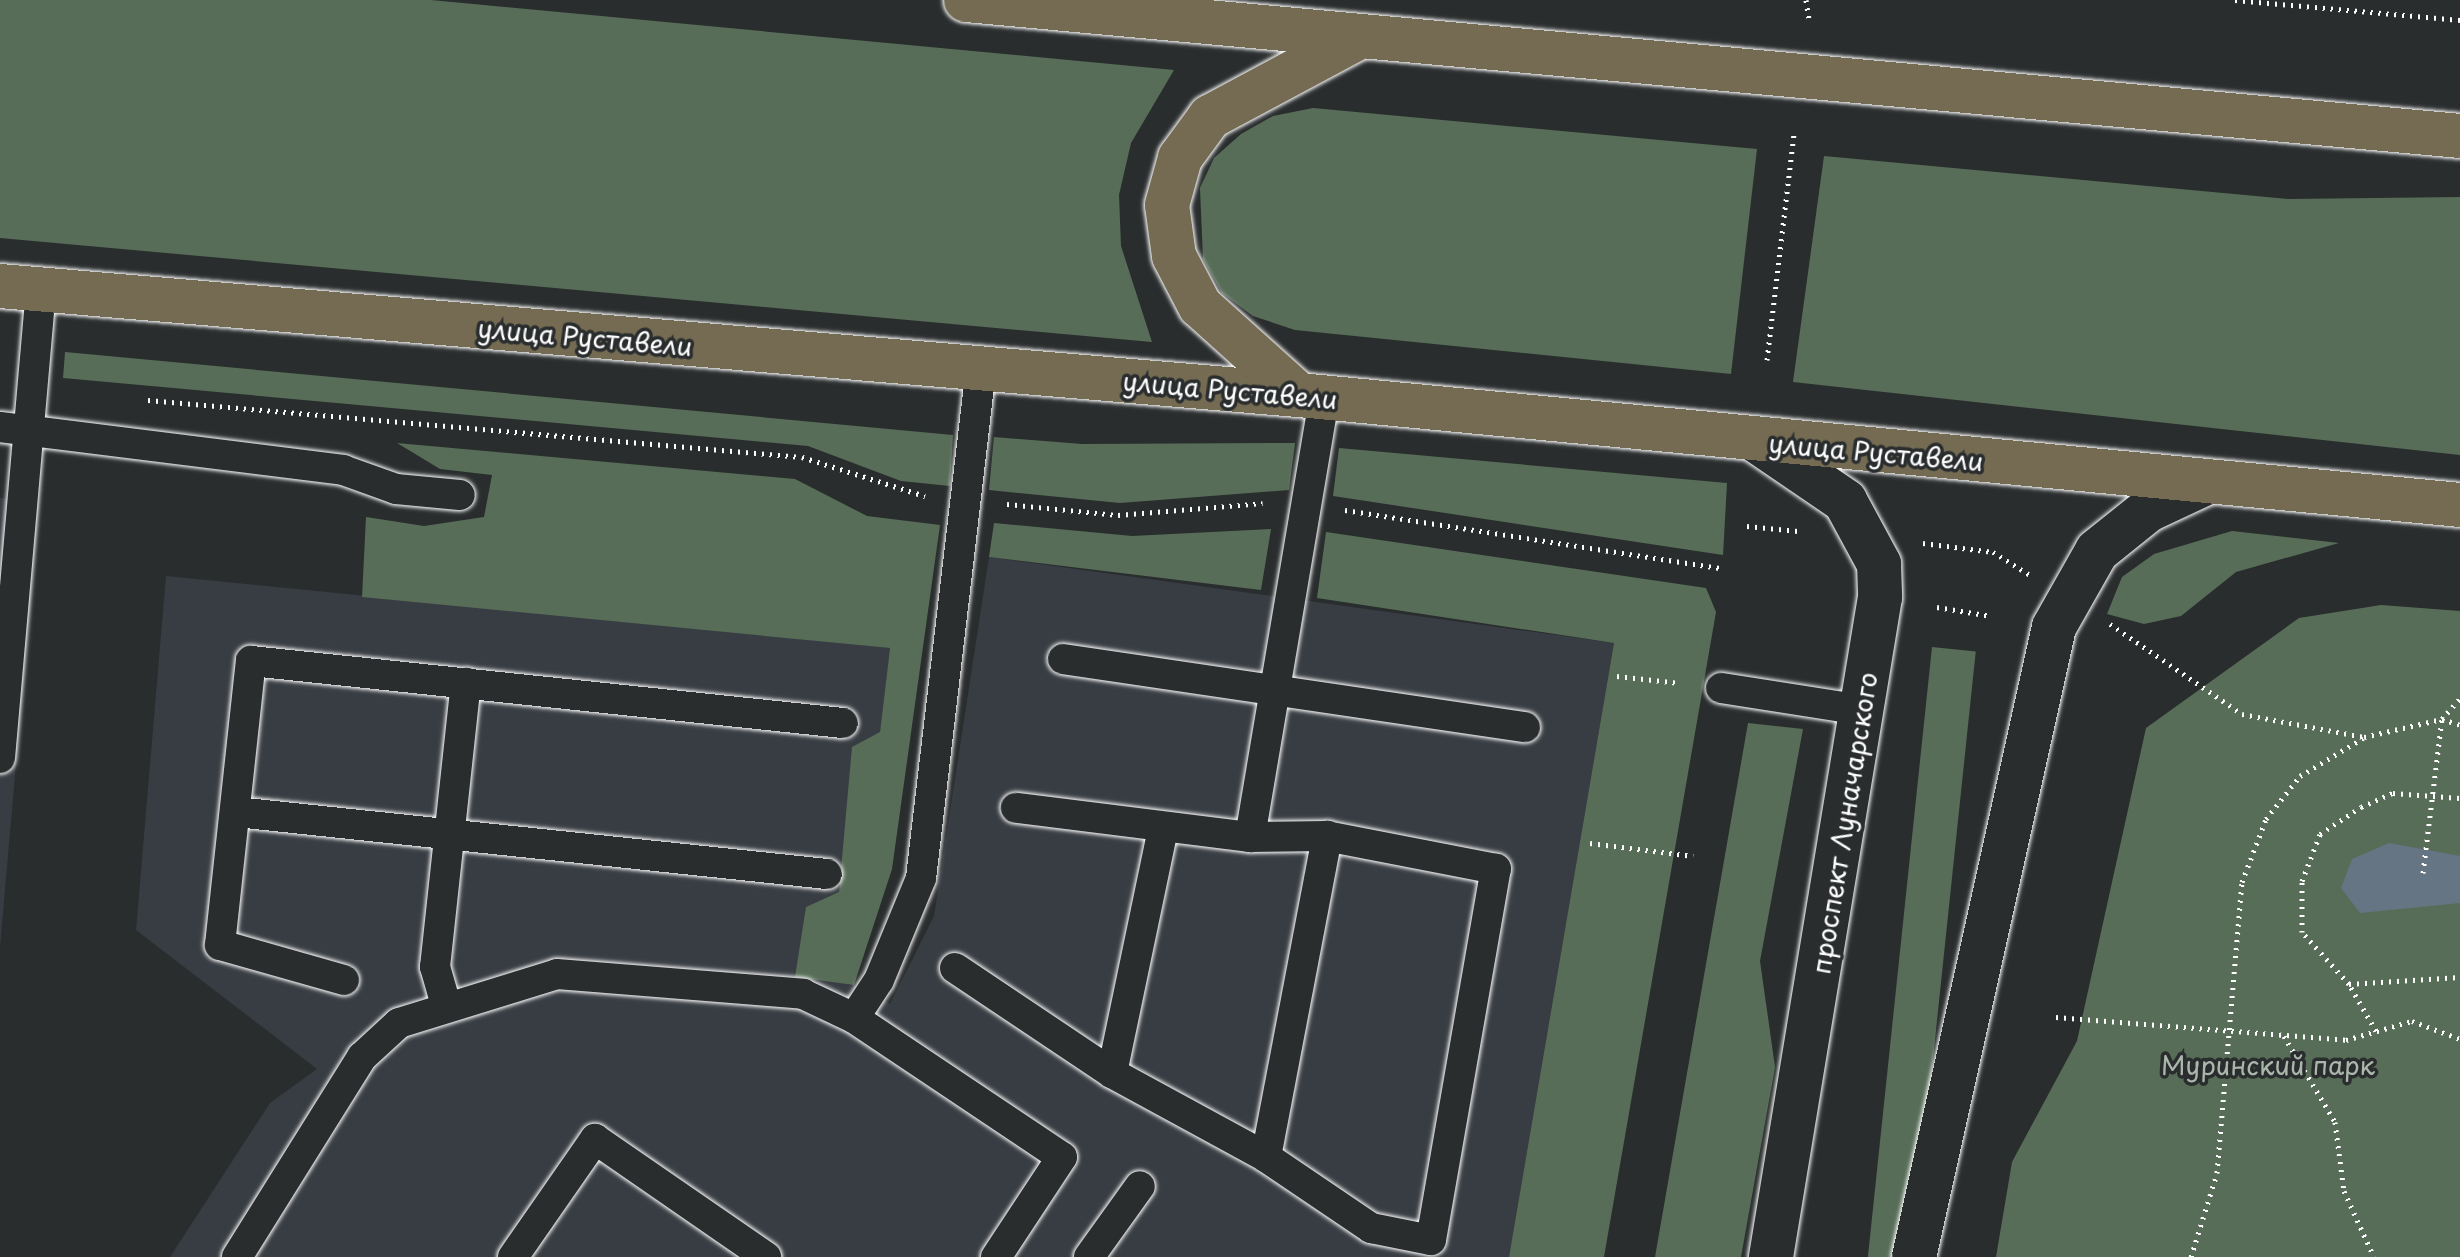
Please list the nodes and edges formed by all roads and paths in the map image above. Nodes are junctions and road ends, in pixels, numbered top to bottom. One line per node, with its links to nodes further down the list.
1 (966, 0): 6 (main road)
2 (1806, 0): 4 (path)
3 (2235, 0): 5 (path)
4 (1809, 18)
5 (2460, 20)
6 (1359, 37): 8 (main road); 12 (main road)
7 (1794, 135): 10 (path)
8 (2460, 136)
9 (21, 288): 11 (main road, улица Руставели); 14 (lane)
10 (1767, 360)
11 (981, 369): 12 (main road, улица Руставели); 18 (lane)
12 (1311, 396): 15 (main road, улица Руставели); 19 (lane)
13 (142, 399): 18 (path)
14 (13, 429): 17 (lane); 39 (lane)
15 (1757, 441): 16 (main road, улица Руставели); 22 (main road, проспект Луначарского)
16 (2208, 482): 20 (main road, улица Руставели); 24 (main road)
17 (460, 495)
18 (970, 500): 19 (path); 58 (lane)
19 (1307, 505): 23 (path); 31 (lane)
20 (2460, 505)
21 (1747, 526): 22 (path)
22 (1868, 537): 24 (path); 33 (main road, проспект Луначарского)
23 (1720, 568)
24 (2066, 597): 38 (path); 72 (main road)
25 (1937, 607): 26 (path)
26 (1991, 616)
27 (1063, 659): 31 (lane)
28 (1617, 676): 30 (path)
29 (466, 683): 35 (lane); 43 (lane); 45 (lane)
30 (1721, 688): 33 (lane)
31 (1274, 691): 37 (lane); 47 (lane)
32 (2460, 698): 34 (path)
33 (1862, 710): 71 (main road, проспект Луначарского)
34 (2442, 719): 36 (path); 38 (path); 40 (path)
35 (843, 723)
36 (2460, 725)
37 (1525, 727)
38 (2364, 737): 59 (path)
39 (0, 758)
40 (2432, 794): 41 (path); 50 (path); 55 (path)
41 (2460, 798)
42 (1016, 808): 44 (lane)
43 (236, 812): 45 (lane); 54 (lane)
44 (1163, 828): 47 (lane); 63 (lane)
45 (449, 835): 51 (lane); 56 (lane)
46 (1327, 836): 47 (lane); 64 (lane); 64 (lane)
47 (1250, 837)
48 (1590, 843): 49 (path)
49 (1693, 856)
50 (2423, 873)
51 (827, 874)
52 (955, 968): 63 (lane)
53 (2460, 977): 55 (path)
54 (344, 980)
55 (2349, 984): 60 (path)
56 (446, 1005): 58 (lane); 66 (lane)
57 (2056, 1017): 59 (path)
58 (854, 1018): 69 (lane)
59 (2224, 1030): 61 (path); 73 (path)
60 (2376, 1031): 61 (path); 62 (path)
61 (2283, 1035): 74 (path)
62 (2460, 1039)
63 (1112, 1073): 64 (lane)
64 (1266, 1157)
65 (1140, 1186): 70 (lane)
66 (237, 1257)
67 (513, 1257): 68 (lane)
68 (766, 1257)
69 (996, 1257)
70 (1089, 1257)
71 (1771, 1257)
72 (1914, 1257)
73 (2191, 1257)
74 (2374, 1257)

